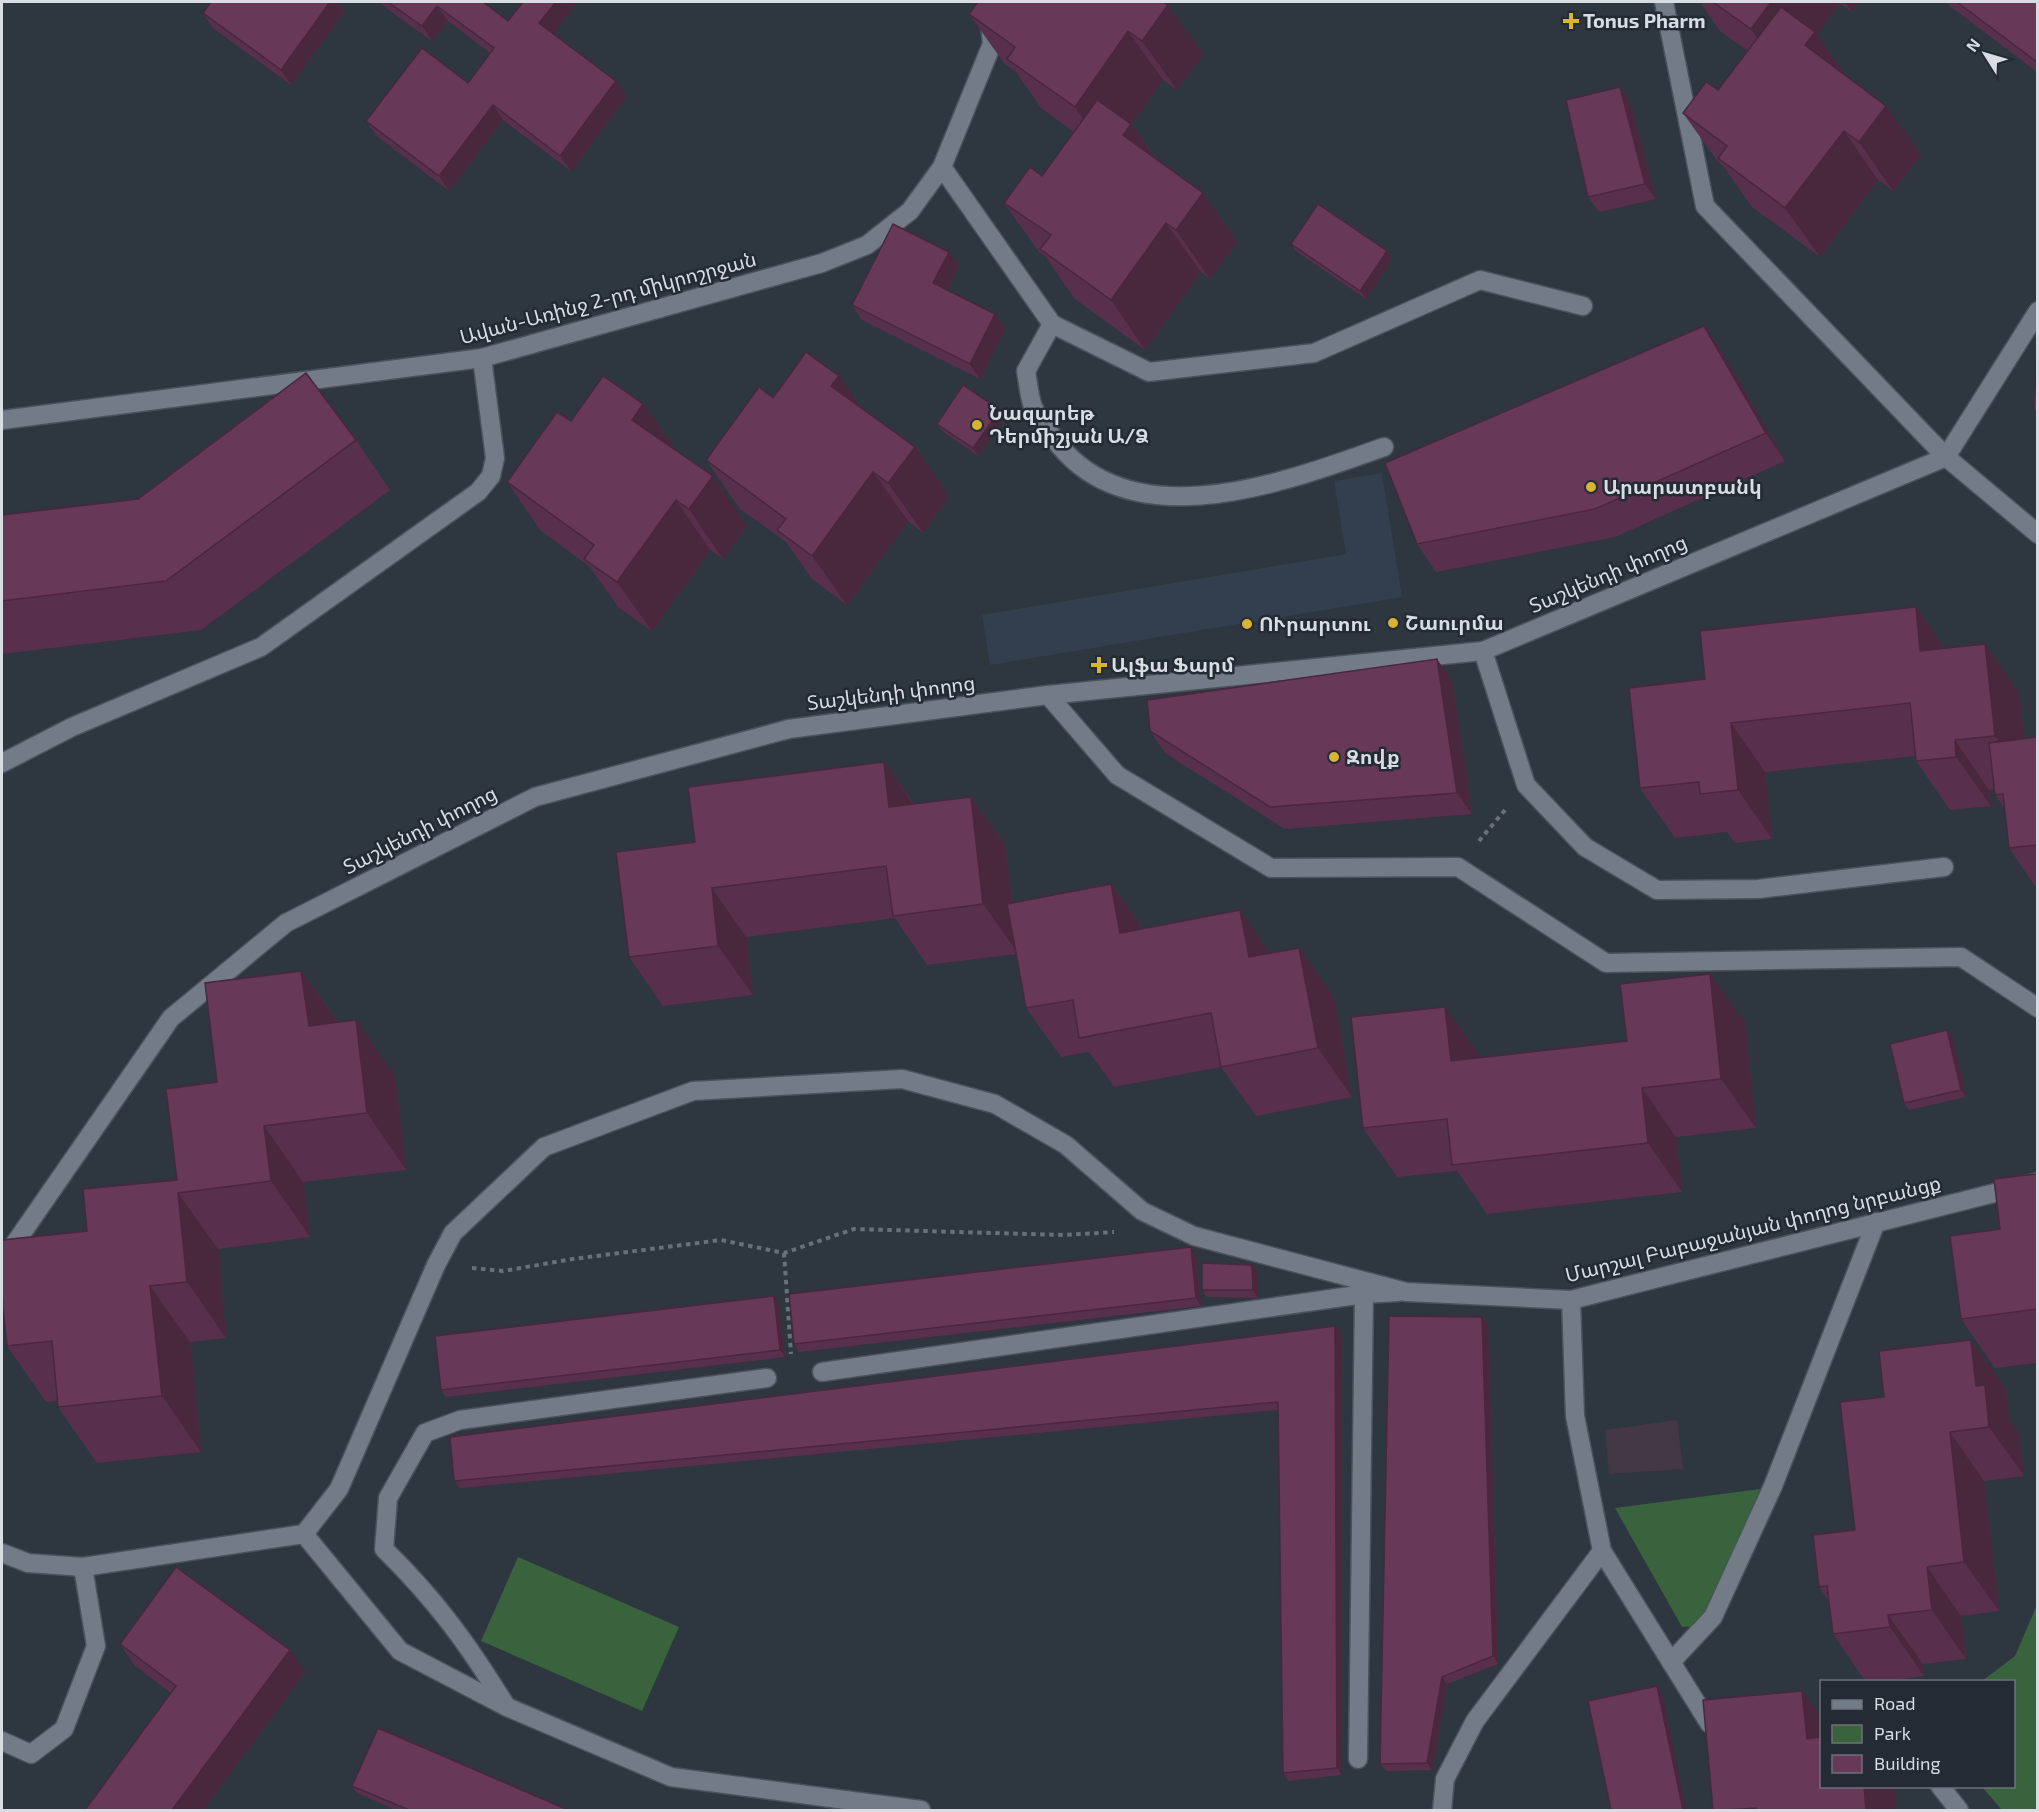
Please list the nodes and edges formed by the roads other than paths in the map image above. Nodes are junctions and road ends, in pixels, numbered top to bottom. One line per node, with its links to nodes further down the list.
1 (988, 2): 3 (street, Ավան-Առինջ 2-րդ միկրոշրջան)
2 (1664, 2): 10 (street)
3 (942, 167): 6 (street); 7 (street, Ավան-Առինջ 2-րդ միկրոշրջան)
4 (1583, 306): 6 (street)
5 (2037, 311): 10 (street)
6 (1052, 324): 9 (street)
7 (482, 358): 8 (street, Ավան-Առինջ 2-րդ միկրոշրջան); 14 (street)
8 (2, 420)
9 (1384, 447)
10 (1946, 457): 11 (street); 12 (street, Տաշկենդի փողոց)
11 (2037, 534)
12 (1483, 651): 13 (street, Տաշկենդի փողոց); 15 (street)
13 (1048, 696): 16 (street); 19 (street, Տաշկենդի փողոց)
14 (2, 763)
15 (1944, 867)
16 (2037, 1008)
17 (2037, 1182): 18 (street, Մարշալ Բաբաջանյան փողոց նրբանցք)
18 (1876, 1222): 22 (street, Մարշալ Բաբաջանյան փողոց նրբանցք); 29 (street)
19 (2, 1262)
20 (1406, 1292): 21 (street); 22 (street, Մարշալ Բաբաջանյան փողոց նրբանցք); 25 (street, Մարշալ Բաբաջանյան փողոց նրբանցք)
21 (1364, 1294): 23 (street); 35 (street)
22 (1570, 1300): 26 (street)
23 (822, 1372)
24 (767, 1378): 30 (street)
25 (304, 1534): 28 (street); 30 (street)
26 (1602, 1551): 29 (street); 38 (street)
27 (2, 1553): 28 (street)
28 (84, 1567): 33 (street)
29 (1671, 1662): 32 (street)
30 (507, 1707): 37 (street)
31 (1743, 1722): 32 (street)
32 (1709, 1723): 34 (street)
33 (2, 1741)
34 (1712, 1745)
35 (1358, 1759)
36 (1942, 1788): 39 (street)
37 (921, 1810)
38 (1442, 1810)
39 (1959, 1810)

